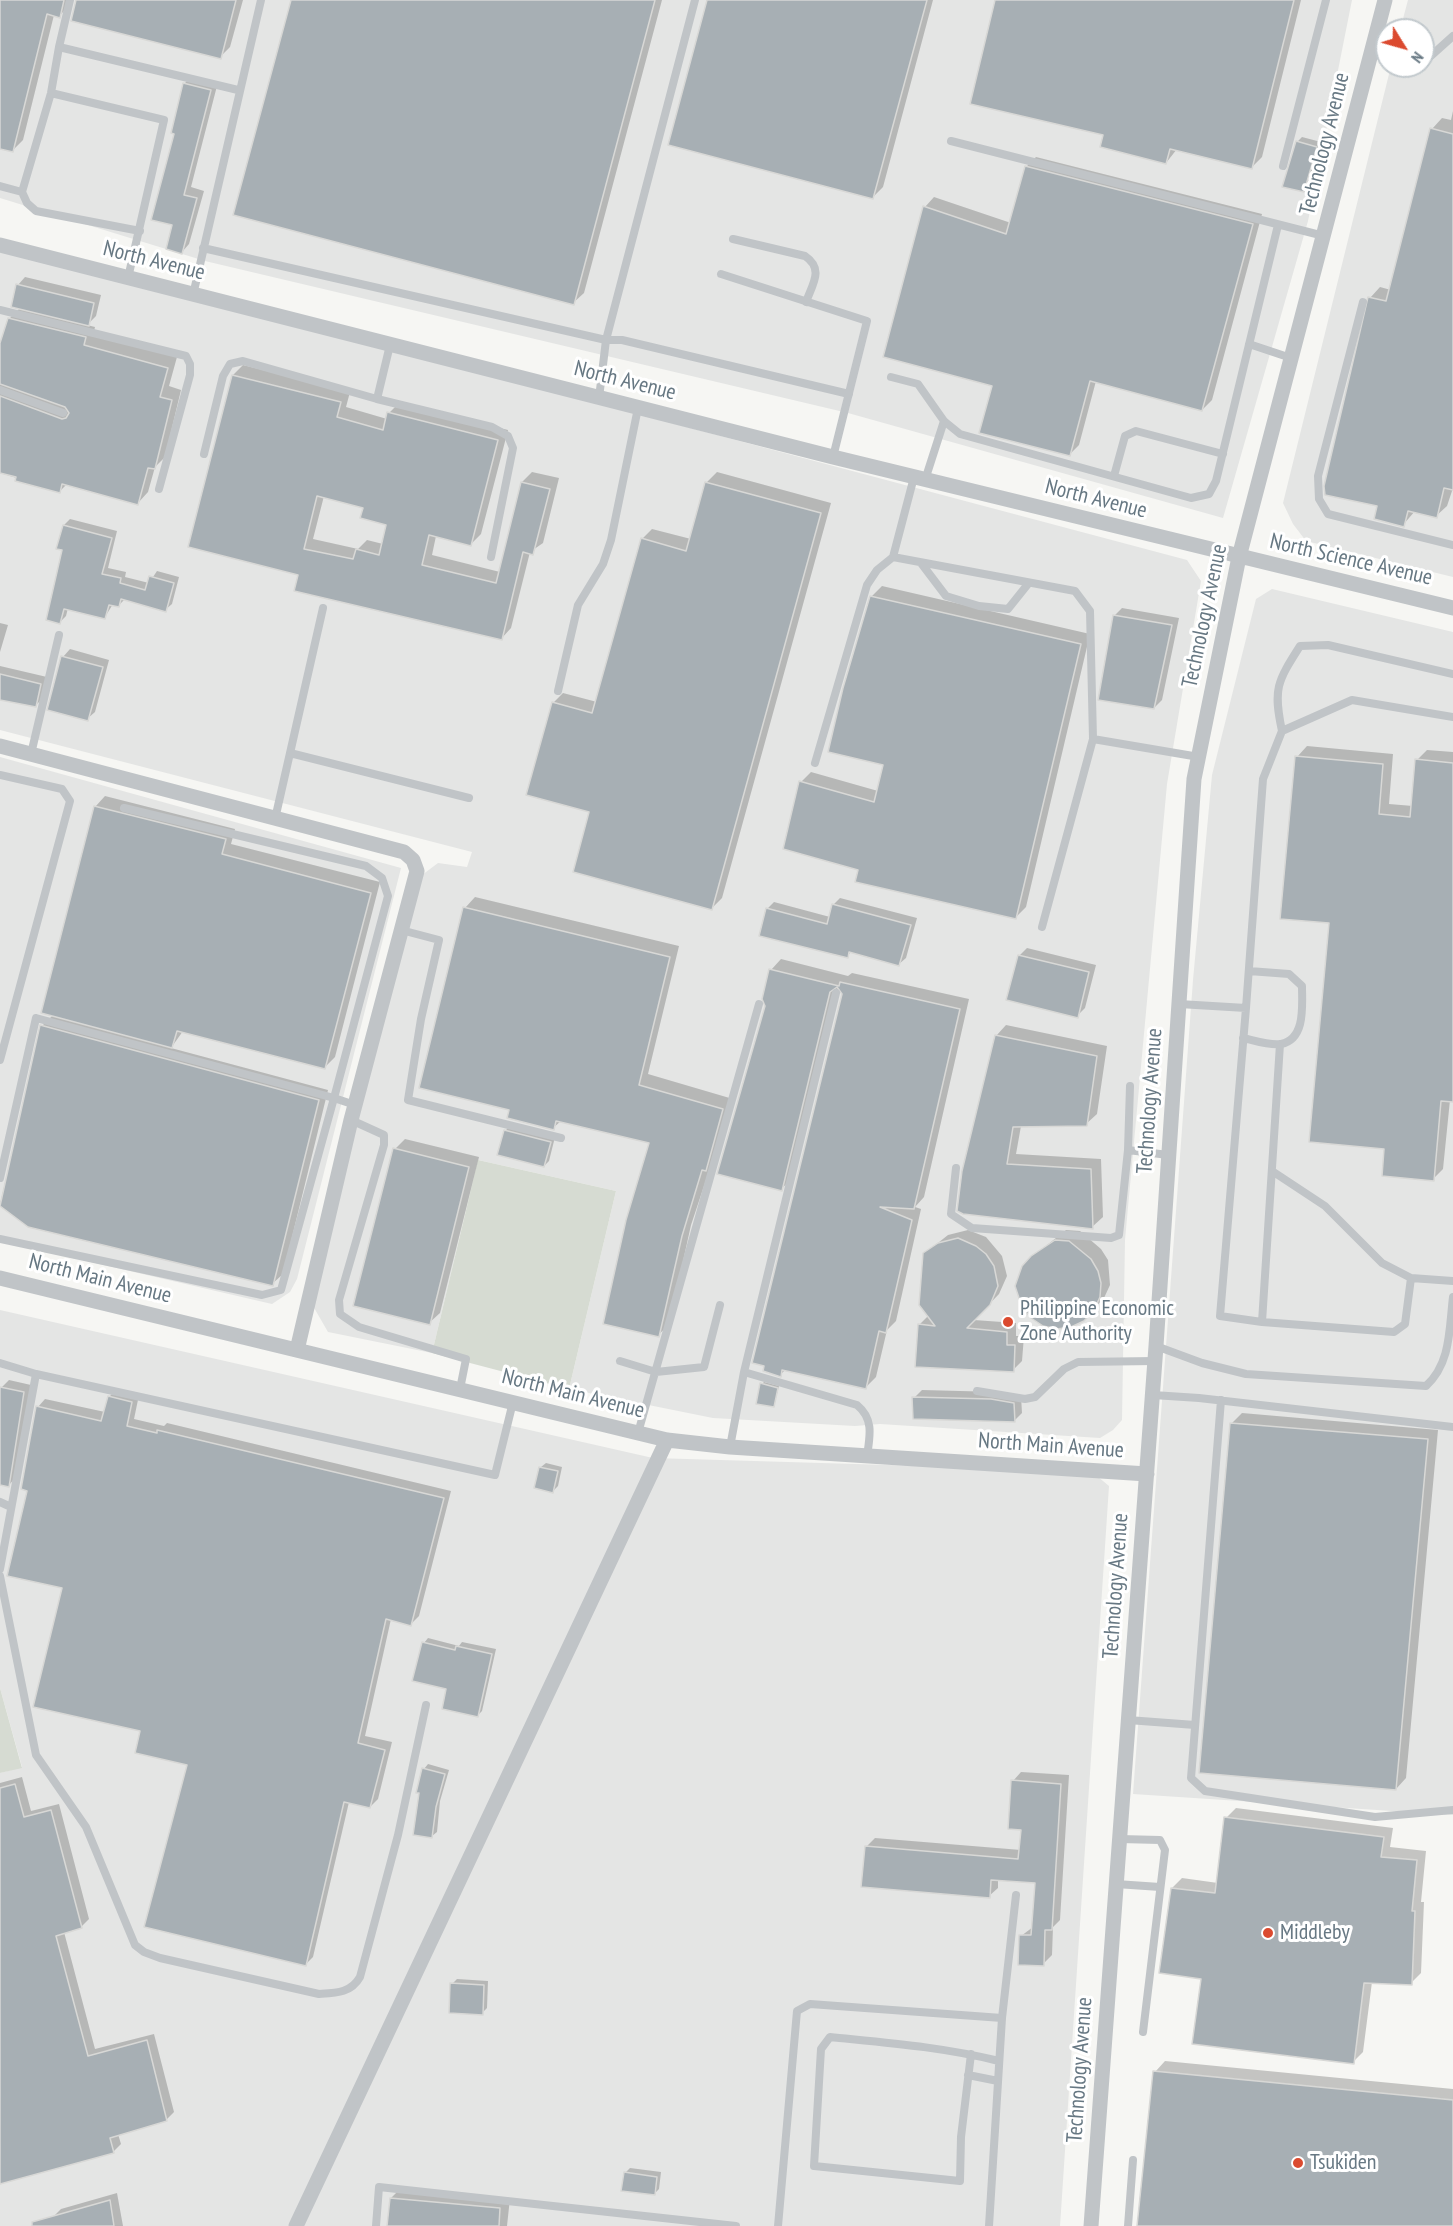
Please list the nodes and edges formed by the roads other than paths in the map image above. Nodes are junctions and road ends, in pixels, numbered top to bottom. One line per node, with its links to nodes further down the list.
1 (70, 0): 7 (lane)
2 (261, 0): 11 (lane)
3 (695, 0): 29 (lane)
4 (1326, 0): 14 (lane)
5 (1385, 0): 9 (street, Technology Avenue)
6 (1453, 36): 8 (lane)
7 (59, 47): 11 (lane); 12 (lane)
8 (1435, 52)
9 (1371, 54): 10 (lane); 19 (street, Technology Avenue)
10 (1375, 55)
11 (238, 90): 22 (lane)
12 (51, 93): 16 (lane); 18 (lane)
13 (951, 141): 17 (lane)
14 (1283, 166)
15 (0, 186): 16 (lane)
16 (22, 192): 18 (lane)
17 (1278, 225): 19 (lane); 30 (lane)
18 (140, 231): 24 (lane)
19 (1324, 236): 32 (street, Technology Avenue)
20 (733, 239): 26 (lane)
21 (0, 245): 24 (street, North Avenue)
22 (203, 248): 25 (lane); 29 (lane)
23 (722, 274): 26 (lane)
24 (128, 278): 25 (street, North Avenue)
25 (193, 295): 31 (street, North Avenue)
26 (806, 302): 35 (lane)
27 (1364, 302): 47 (lane)
28 (0, 310): 46 (lane)
29 (606, 340): 35 (lane); 36 (lane)
30 (1249, 344): 32 (lane); 42 (lane)
31 (390, 345): 36 (street, North Avenue); 37 (lane)
32 (1292, 358): 49 (street, Technology Avenue)
33 (891, 377): 40 (lane)
34 (0, 390): 39 (lane)
35 (849, 394): 43 (lane)
36 (599, 398): 38 (street, North Avenue)
37 (377, 399): 41 (lane); 48 (lane)
38 (638, 408): 43 (street, North Avenue); 57 (lane)
39 (63, 413)
40 (944, 421): 44 (lane); 45 (lane)
41 (204, 453)
42 (1223, 454): 44 (lane); 44 (lane)
43 (833, 457): 45 (street, North Avenue)
44 (1113, 476)
45 (920, 479): 49 (street, North Avenue); 50 (lane)
46 (159, 489)
47 (1453, 545)
48 (491, 557)
49 (1239, 557): 54 (street, North Science Avenue); 64 (street, Technology Avenue)
50 (893, 558): 51 (lane); 65 (lane)
51 (921, 563): 52 (lane); 52 (lane)
52 (1028, 584): 60 (lane)
53 (323, 608): 62 (lane)
54 (1453, 608)
55 (58, 634): 63 (lane)
56 (1453, 674): 59 (lane)
57 (558, 691)
58 (1453, 717): 59 (lane)
59 (1282, 731): 72 (lane)
60 (1093, 739): 64 (lane); 70 (lane)
61 (0, 746): 63 (street)
62 (290, 753): 67 (lane); 69 (lane)
63 (31, 754): 69 (street)
64 (1199, 757): 75 (street, Technology Avenue)
65 (815, 763)
66 (0, 775): 79 (lane)
67 (469, 798)
68 (124, 808): 81 (lane)
69 (275, 819): 71 (street)
70 (1042, 927)
71 (400, 930): 82 (street); 84 (lane)
72 (1249, 971): 76 (lane); 78 (lane)
73 (836, 993): 102 (lane)
74 (759, 1004): 101 (lane)
75 (1179, 1004): 76 (lane); 86 (street, Technology Avenue)
76 (1246, 1008): 77 (lane)
77 (1243, 1038): 78 (lane); 96 (lane)
78 (1281, 1044): 88 (lane)
79 (0, 1060)
80 (1130, 1086): 85 (lane)
81 (334, 1098): 82 (lane); 89 (lane); 90 (lane)
82 (355, 1105): 83 (street)
83 (351, 1120): 97 (street); 104 (lane)
84 (561, 1138)
85 (1128, 1150): 86 (lane); 87 (lane)
86 (1168, 1155): 98 (street, Technology Avenue)
87 (956, 1168)
88 (1272, 1171): 92 (lane); 96 (lane)
89 (0, 1178)
90 (0, 1239)
91 (0, 1278): 97 (street, North Main Avenue)
92 (1411, 1278): 93 (lane); 96 (lane)
93 (1453, 1281)
94 (1453, 1297): 98 (lane)
95 (720, 1305): 101 (lane)
96 (1262, 1322)
97 (297, 1350): 104 (street, North Main Avenue)
98 (1156, 1353): 105 (lane); 106 (street, Technology Avenue)
99 (620, 1361): 101 (lane)
100 (0, 1363): 103 (lane)
101 (656, 1372): 110 (lane)
102 (744, 1372): 112 (lane); 113 (lane)
103 (36, 1374): 108 (lane); 116 (lane)
104 (460, 1389): 108 (street, North Main Avenue)
105 (977, 1391)
106 (1153, 1395): 107 (lane); 114 (street, Technology Avenue)
107 (1221, 1400): 109 (lane); 121 (lane)
108 (513, 1402): 110 (street, North Main Avenue)
109 (1453, 1427)
110 (638, 1433): 111 (street, North Main Avenue)
111 (668, 1440): 112 (street, North Main Avenue); 134 (street)
112 (730, 1447): 113 (street, North Main Avenue)
113 (867, 1456): 114 (street, North Main Avenue)
114 (1147, 1474): 120 (street, Technology Avenue)
115 (0, 1502): 116 (lane)
116 (11, 1507): 117 (lane)
117 (0, 1569)
118 (0, 1576): 119 (lane)
119 (426, 1705)
120 (1128, 1720): 121 (lane); 123 (street, Technology Avenue)
121 (1196, 1725): 122 (lane)
122 (1453, 1810)
123 (1120, 1839): 124 (street, Technology Avenue); 125 (lane)
124 (1116, 1884): 125 (lane); 139 (street, Technology Avenue)
125 (1160, 1887): 128 (lane)
126 (1016, 1895): 127 (lane)
127 (1002, 2018): 130 (lane); 137 (lane)
128 (1143, 2032)
129 (971, 2054): 130 (lane); 131 (lane); 131 (lane)
130 (999, 2061): 132 (lane)
131 (968, 2074): 132 (lane)
132 (998, 2081): 138 (lane)
133 (1133, 2160): 140 (lane)
134 (296, 2226)
135 (376, 2226): 136 (lane)
136 (736, 2226)
137 (778, 2226)
138 (989, 2226)
139 (1091, 2226)
140 (1128, 2226)

